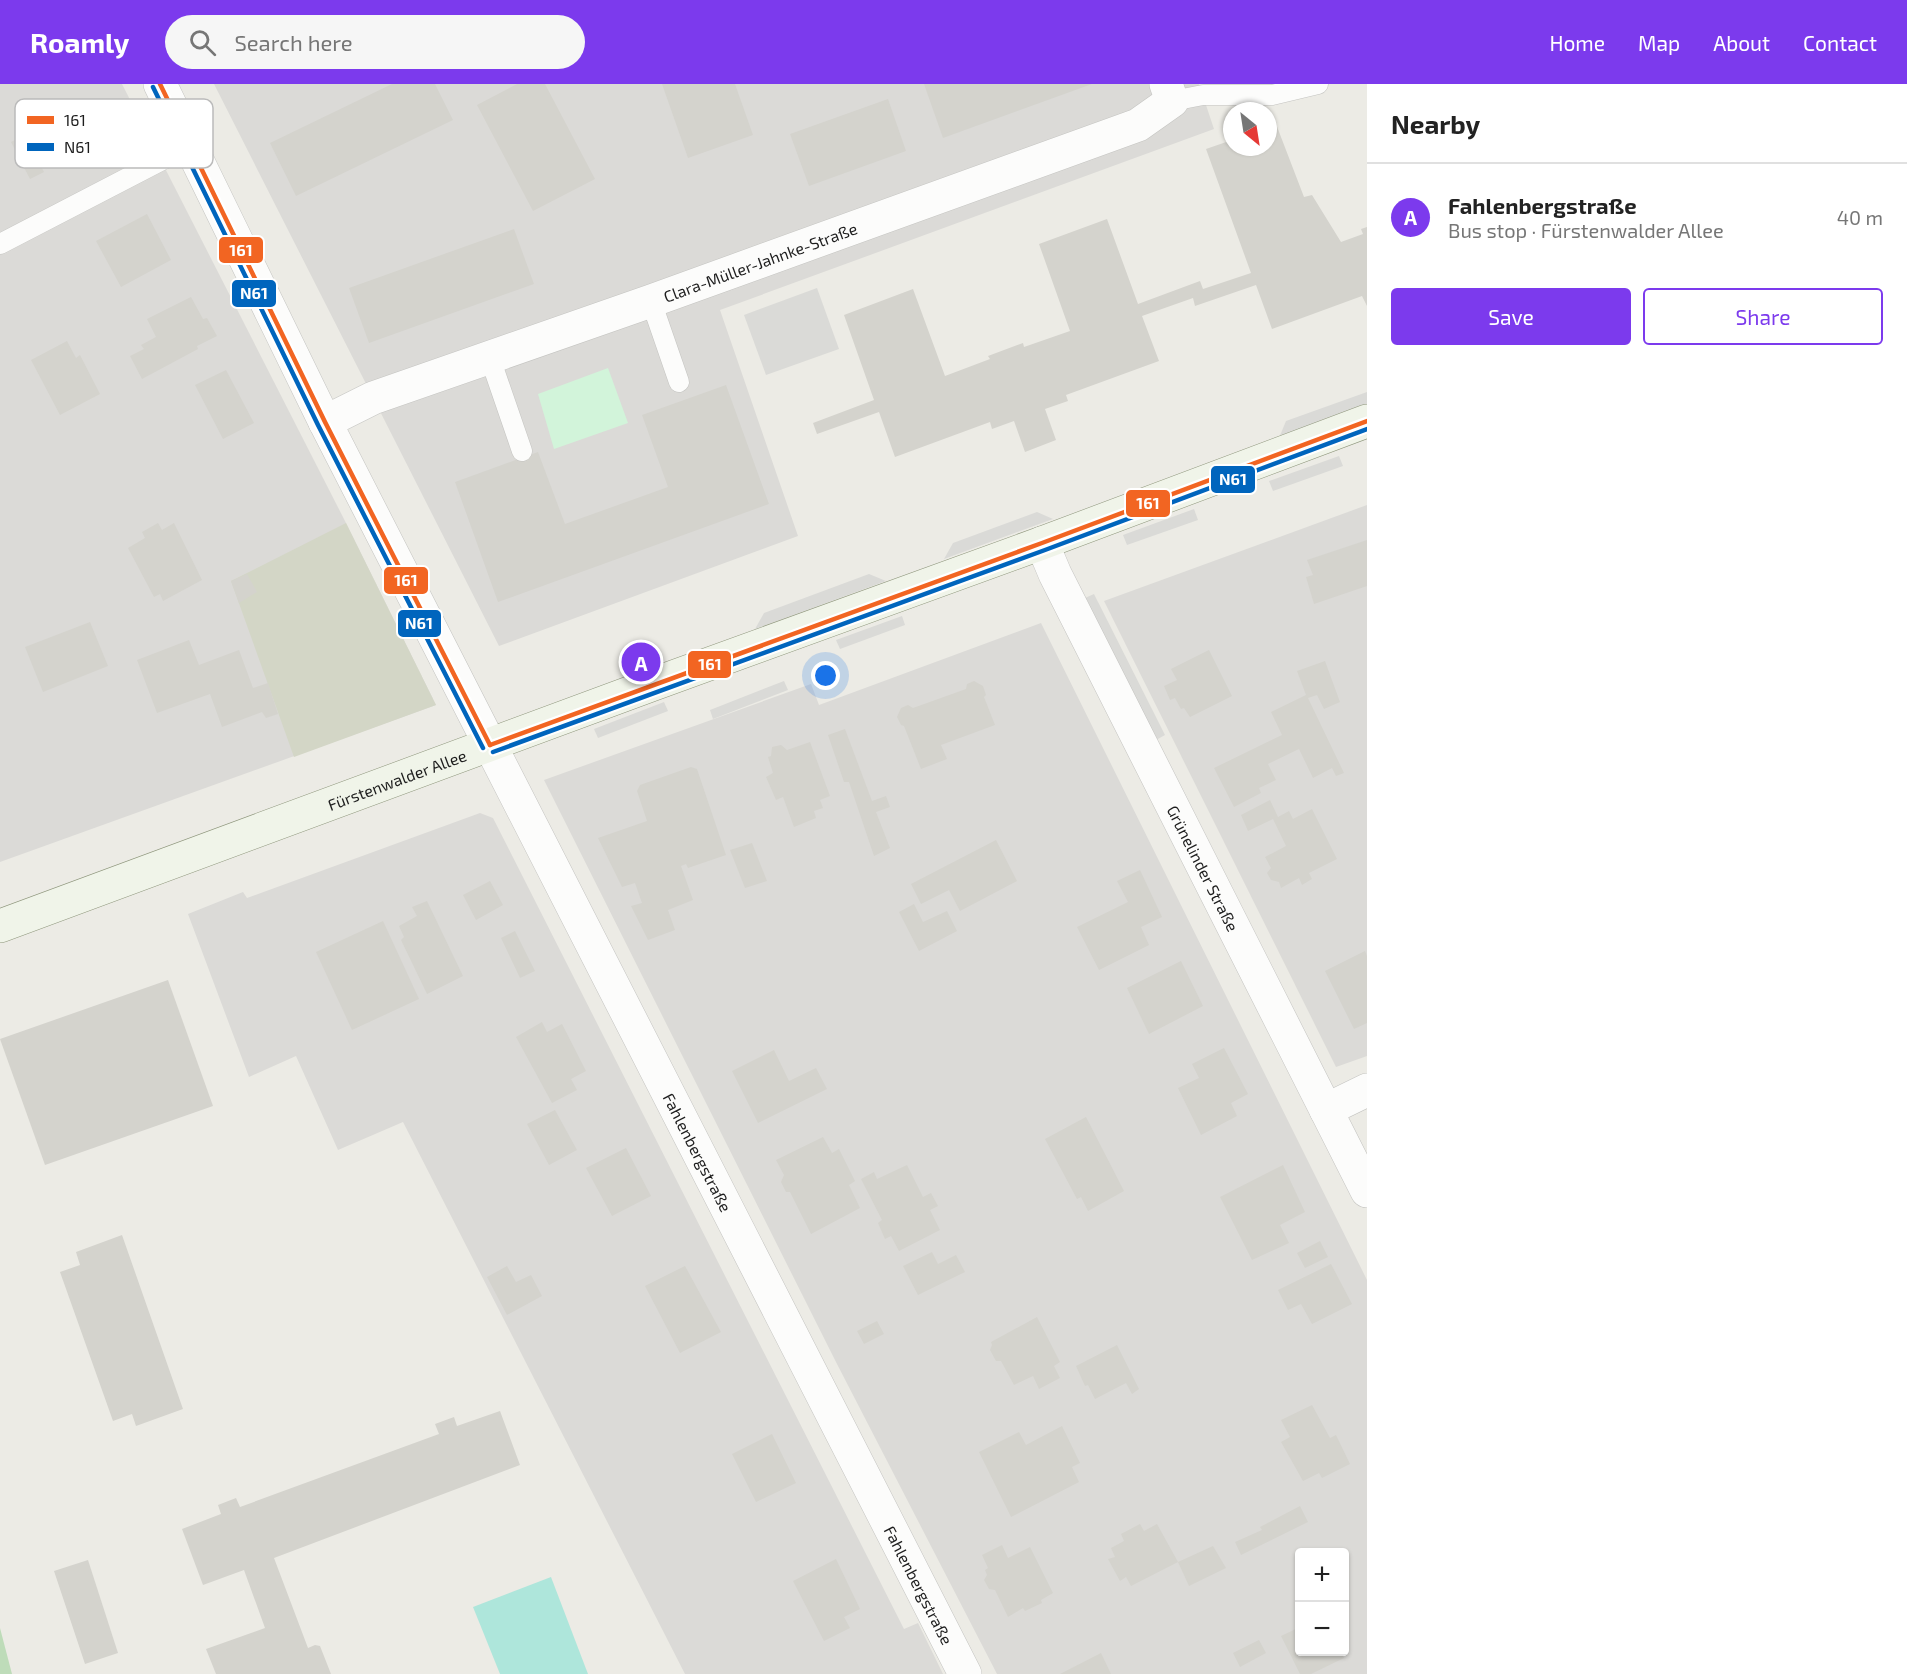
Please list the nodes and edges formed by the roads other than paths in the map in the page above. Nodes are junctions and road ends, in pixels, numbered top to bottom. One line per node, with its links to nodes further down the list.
1 (160, 84): 4 (street, Fahlenbergstraße)
2 (1318, 84): 3 (lane)
3 (1169, 92): 8 (street, Clara-Müller-Jahnke-Straße)
4 (168, 99)
5 (147, 168): 7 (lane)
6 (202, 168): 12 (street, Fahlenbergstraße)
7 (0, 244)
8 (651, 301): 9 (street, Clara-Müller-Jahnke-Straße); 10 (lane)
9 (490, 358): 12 (street, Clara-Müller-Jahnke-Straße); 13 (lane)
10 (679, 382)
11 (1367, 421): 14 (main road, Fürstenwalder Allee)
12 (325, 422): 15 (street, Fahlenbergstraße)
13 (522, 451)
14 (1042, 543): 15 (main road, Fürstenwalder Allee); 18 (street, Grünelinder Straße)
15 (490, 745): 16 (main road, Fürstenwalder Allee); 20 (street, Fahlenbergstraße)
16 (0, 926)
17 (1367, 1090): 18 (street)
18 (1326, 1110): 19 (street, Grünelinder Straße)
19 (1367, 1191)
20 (965, 1674)

